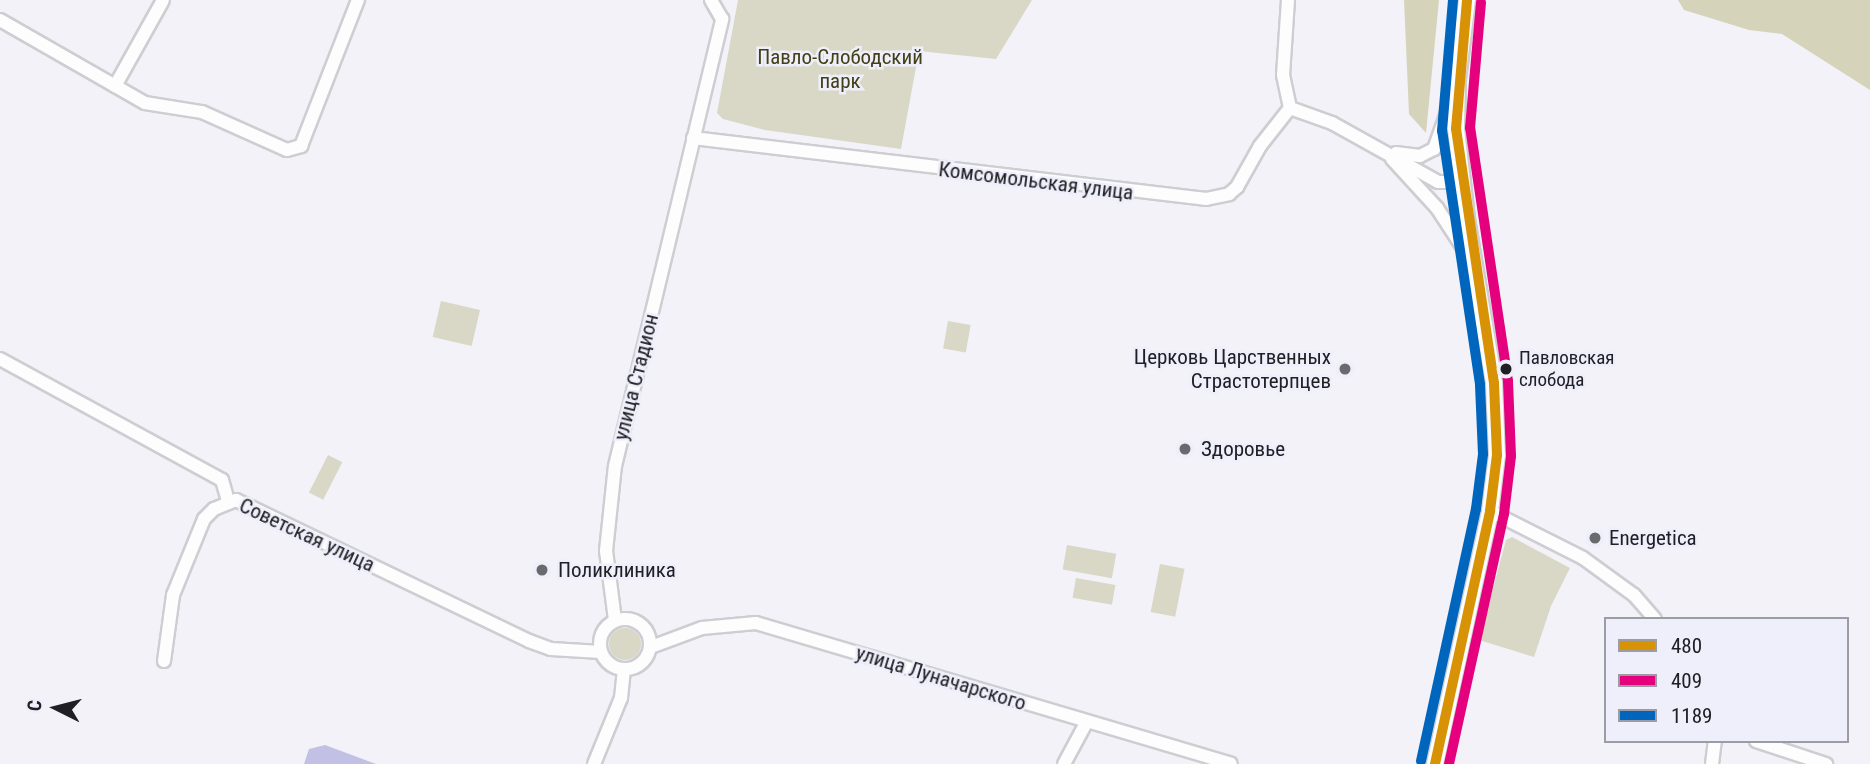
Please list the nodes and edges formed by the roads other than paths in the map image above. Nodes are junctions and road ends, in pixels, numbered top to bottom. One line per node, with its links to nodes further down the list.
1 (163, 0): 8 (street)
2 (358, 0): 8 (street)
3 (711, 0): 10 (street)
4 (1288, 0): 9 (street)
5 (1467, 0): 7 (main road)
6 (0, 20): 8 (street)
7 (1457, 79): 11 (street); 12 (main road)
8 (115, 86)
9 (1290, 108): 10 (street, Комсомольская улица); 11 (street)
10 (693, 138): 18 (street, улица Стадион)
11 (1385, 151): 12 (street); 13 (street)
12 (1460, 182): 13 (main road)
13 (1474, 265): 16 (main road)
14 (0, 359): 15 (street, Советская улица)
15 (228, 501): 20 (street, Советская улица); 21 (street)
16 (1490, 511): 17 (street); 29 (main road)
17 (1653, 617)
18 (615, 620): 19 (street); 20 (street)
19 (650, 647): 22 (street); 23 (street, улица Луначарского)
20 (601, 652): 22 (street)
21 (164, 662)
22 (624, 670): 26 (street)
23 (1086, 723): 27 (street); 28 (street, улица Луначарского)
24 (1715, 743): 30 (street)
25 (1762, 743): 31 (street)
26 (594, 764)
27 (1064, 764)
28 (1231, 764)
29 (1435, 764)
30 (1712, 764)
31 (1826, 764)

